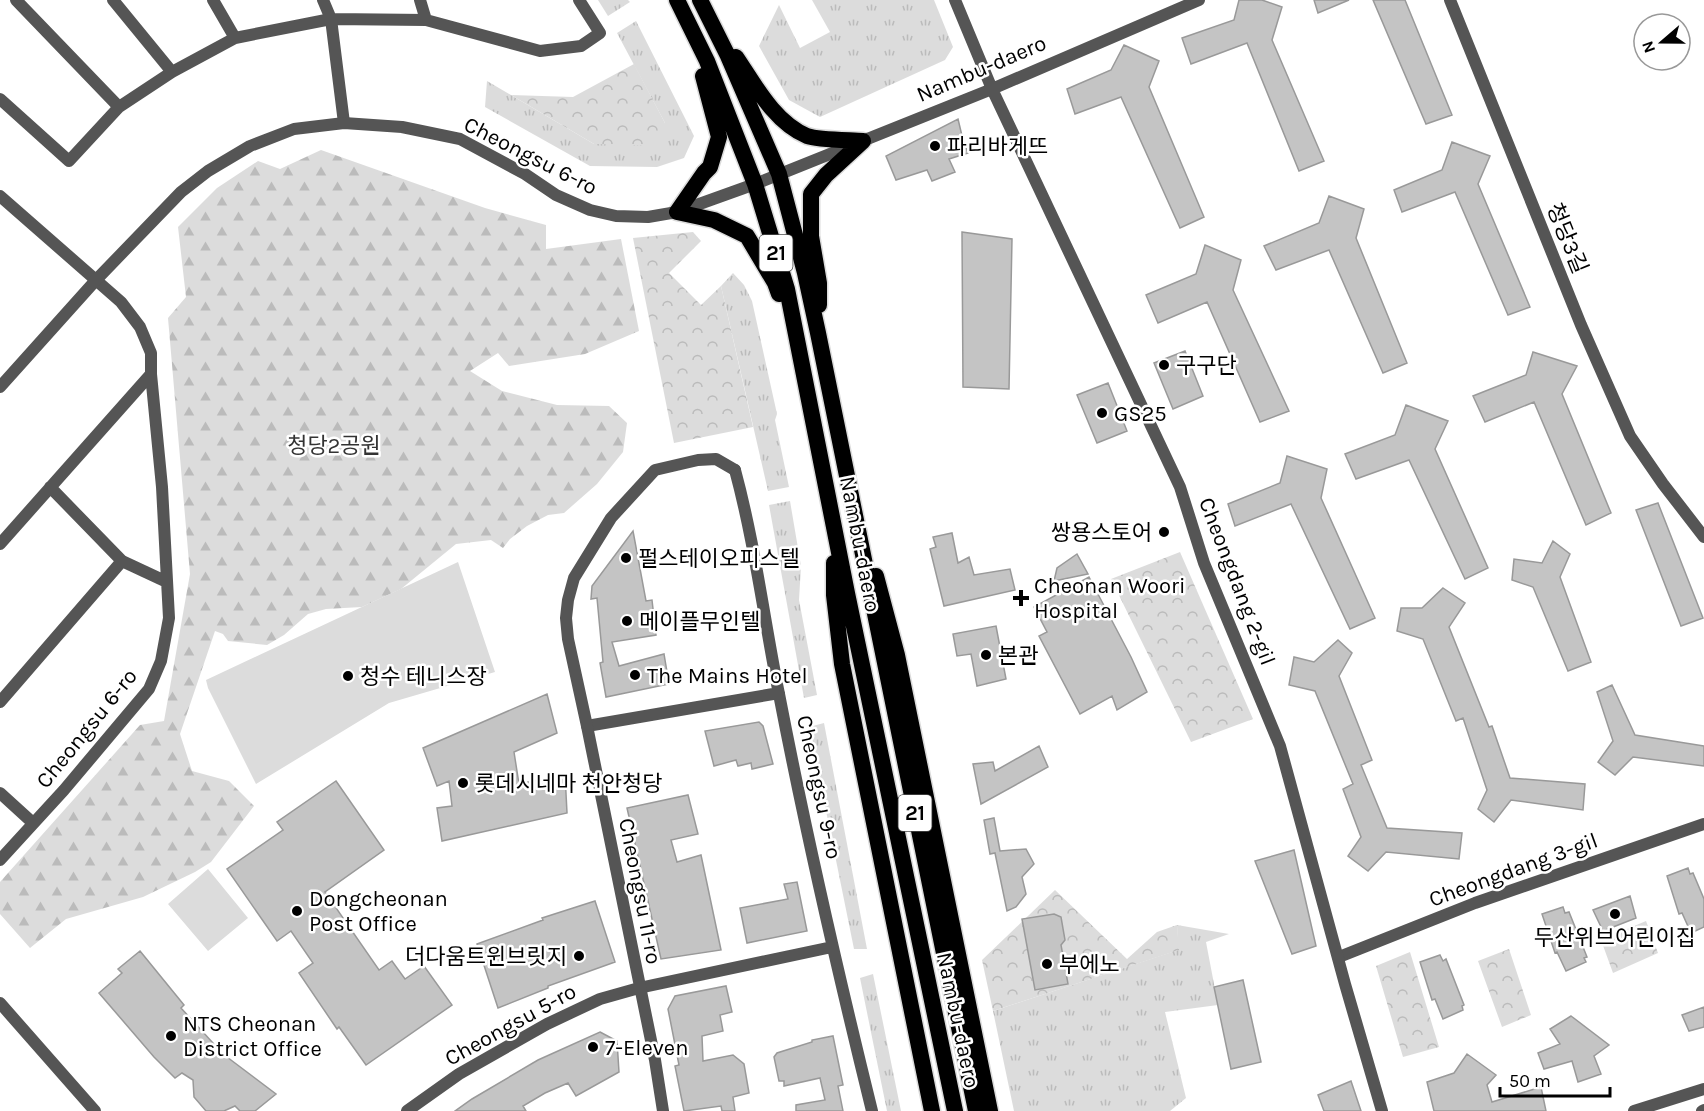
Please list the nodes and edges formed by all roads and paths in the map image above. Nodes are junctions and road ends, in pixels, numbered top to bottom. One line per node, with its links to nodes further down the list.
1 (16, 0): 19 (street)
2 (113, 0): 16 (street)
3 (213, 0): 15 (street)
4 (323, 0): 12 (street)
5 (420, 0): 13 (street)
6 (579, 0): 13 (street)
7 (677, 0): 14 (highway, Nambu-daero / 21)
8 (955, 0): 17 (street, Cheongdang 2-gil)
9 (1199, 0): 17 (street, Nambu-daero)
10 (1450, 0): 34 (street, 청당3길)
11 (703, 7): 21 (highway); 22 (highway, Nambu-daero / 21)
12 (331, 19): 13 (street); 15 (street); 20 (street)
13 (426, 20)
14 (690, 26): 23 (highway, Nambu-daero / 21); 25 (highway)
15 (236, 38): 16 (street)
16 (172, 72): 19 (street)
17 (992, 89): 21 (street, Nambu-daero); 46 (street, Cheongdang 2-gil)
18 (0, 99): 19 (street)
19 (119, 107)
20 (344, 123): 25 (street, Cheongsu 6-ro); 26 (street, Cheongsu 6-ro)
21 (863, 141): 22 (street, Nambu-daero); 27 (highway)
22 (779, 174): 23 (street, Cheongsu 6-ro); 27 (highway, Nambu-daero / 21)
23 (755, 184): 25 (street, Cheongsu 6-ro); 28 (highway, Nambu-daero / 21)
24 (0, 196): 26 (street)
25 (677, 212): 28 (highway)
26 (96, 280): 29 (street, Cheongsu 6-ro); 30 (street, Cheongsu 6-ro)
27 (818, 333): 50 (highway, Nambu-daero / 21)
28 (798, 345): 33 (highway, Nambu-daero / 21)
29 (152, 374): 32 (street); 37 (street, Cheongsu 6-ro)
30 (0, 387)
31 (735, 470): 38 (street, Cheongsu 9-ro); 40 (street, Cheongsu 11-ro)
32 (50, 487): 35 (street); 36 (street)
33 (833, 520): 56 (highway); 57 (highway, Nambu-daero / 21)
34 (1704, 537)
35 (0, 544)
36 (122, 561): 37 (street); 39 (street)
37 (167, 582): 42 (street, Cheongsu 6-ro)
38 (779, 693): 40 (street); 45 (street, Cheongsu 9-ro)
39 (0, 702)
40 (587, 726): 47 (street, Cheongsu 11-ro)
41 (0, 793): 42 (street, Cheongsu 6-ro)
42 (33, 823): 44 (street, Cheongsu 6-ro)
43 (1704, 824): 46 (street, Cheongdang 3-gil)
44 (0, 860)
45 (832, 947): 47 (street, Cheongsu 5-ro); 55 (street, Cheongsu 9-ro)
46 (1339, 957): 58 (street, Cheongdang 2-gil)
47 (639, 988): 53 (street, Cheongsu 5-ro); 54 (street, Cheongsu 11-ro)
48 (0, 1003): 52 (street)
49 (1704, 1089): 51 (street)
50 (986, 1110)
51 (1640, 1110)
52 (95, 1111)
53 (407, 1111)
54 (663, 1111)
55 (872, 1111)
56 (932, 1111)
57 (955, 1111)
58 (1382, 1111)

